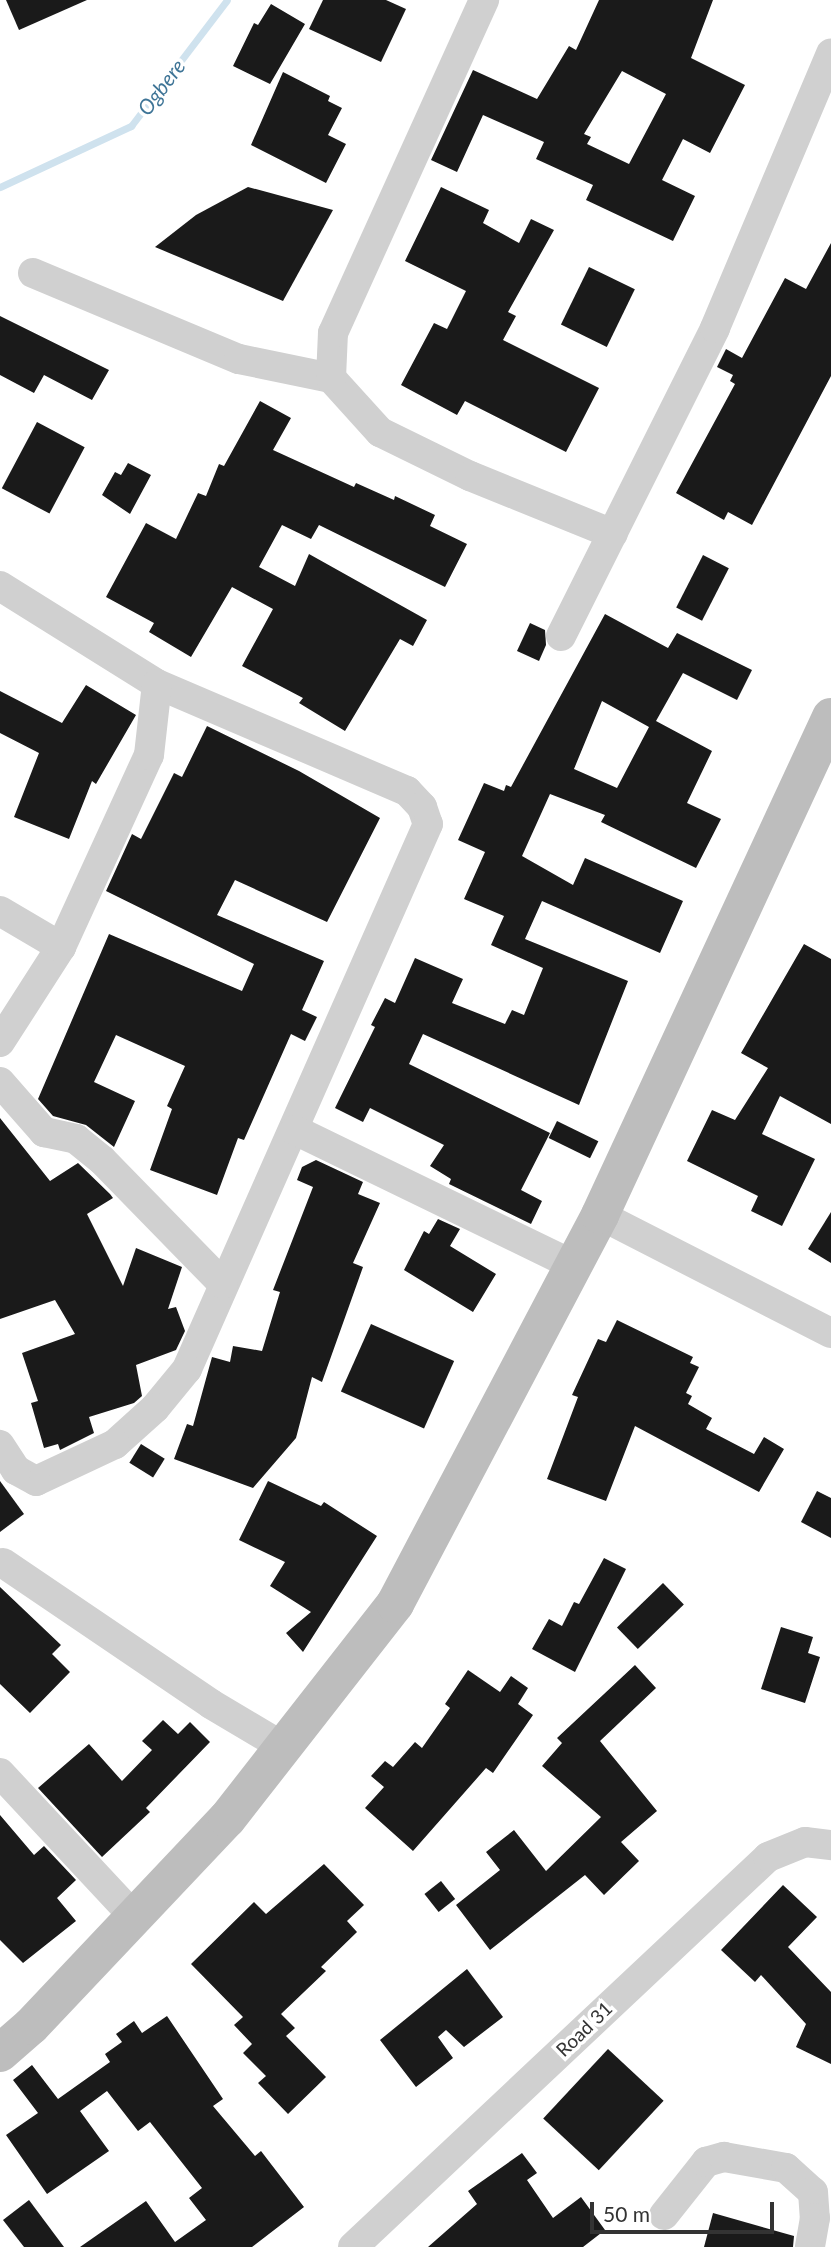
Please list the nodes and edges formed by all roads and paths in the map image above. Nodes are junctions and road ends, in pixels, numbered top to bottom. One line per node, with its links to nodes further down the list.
1 (484, 0): 4 (street)
2 (831, 54): 5 (street)
3 (33, 273): 4 (street)
4 (331, 378): 5 (street)
5 (613, 534): 7 (street)
6 (0, 586): 8 (street)
7 (561, 636)
8 (157, 684): 11 (street); 14 (street)
9 (831, 718): 15 (street)
10 (0, 911): 11 (street)
11 (61, 947): 12 (street)
12 (0, 1042)
13 (0, 1082): 17 (street)
14 (295, 1130): 16 (street); 17 (street)
15 (600, 1215): 16 (street); 18 (street)
16 (575, 1266): 21 (street)
17 (223, 1284): 19 (street)
18 (831, 1333)
19 (0, 1445)
20 (3, 1563): 21 (street)
21 (285, 1748): 24 (street)
22 (0, 1773): 24 (street)
23 (831, 1844): 27 (street, Road 31)
24 (135, 1917): 25 (street)
25 (0, 2053)
26 (664, 2215): 28 (street)
27 (354, 2247)
28 (810, 2247)

